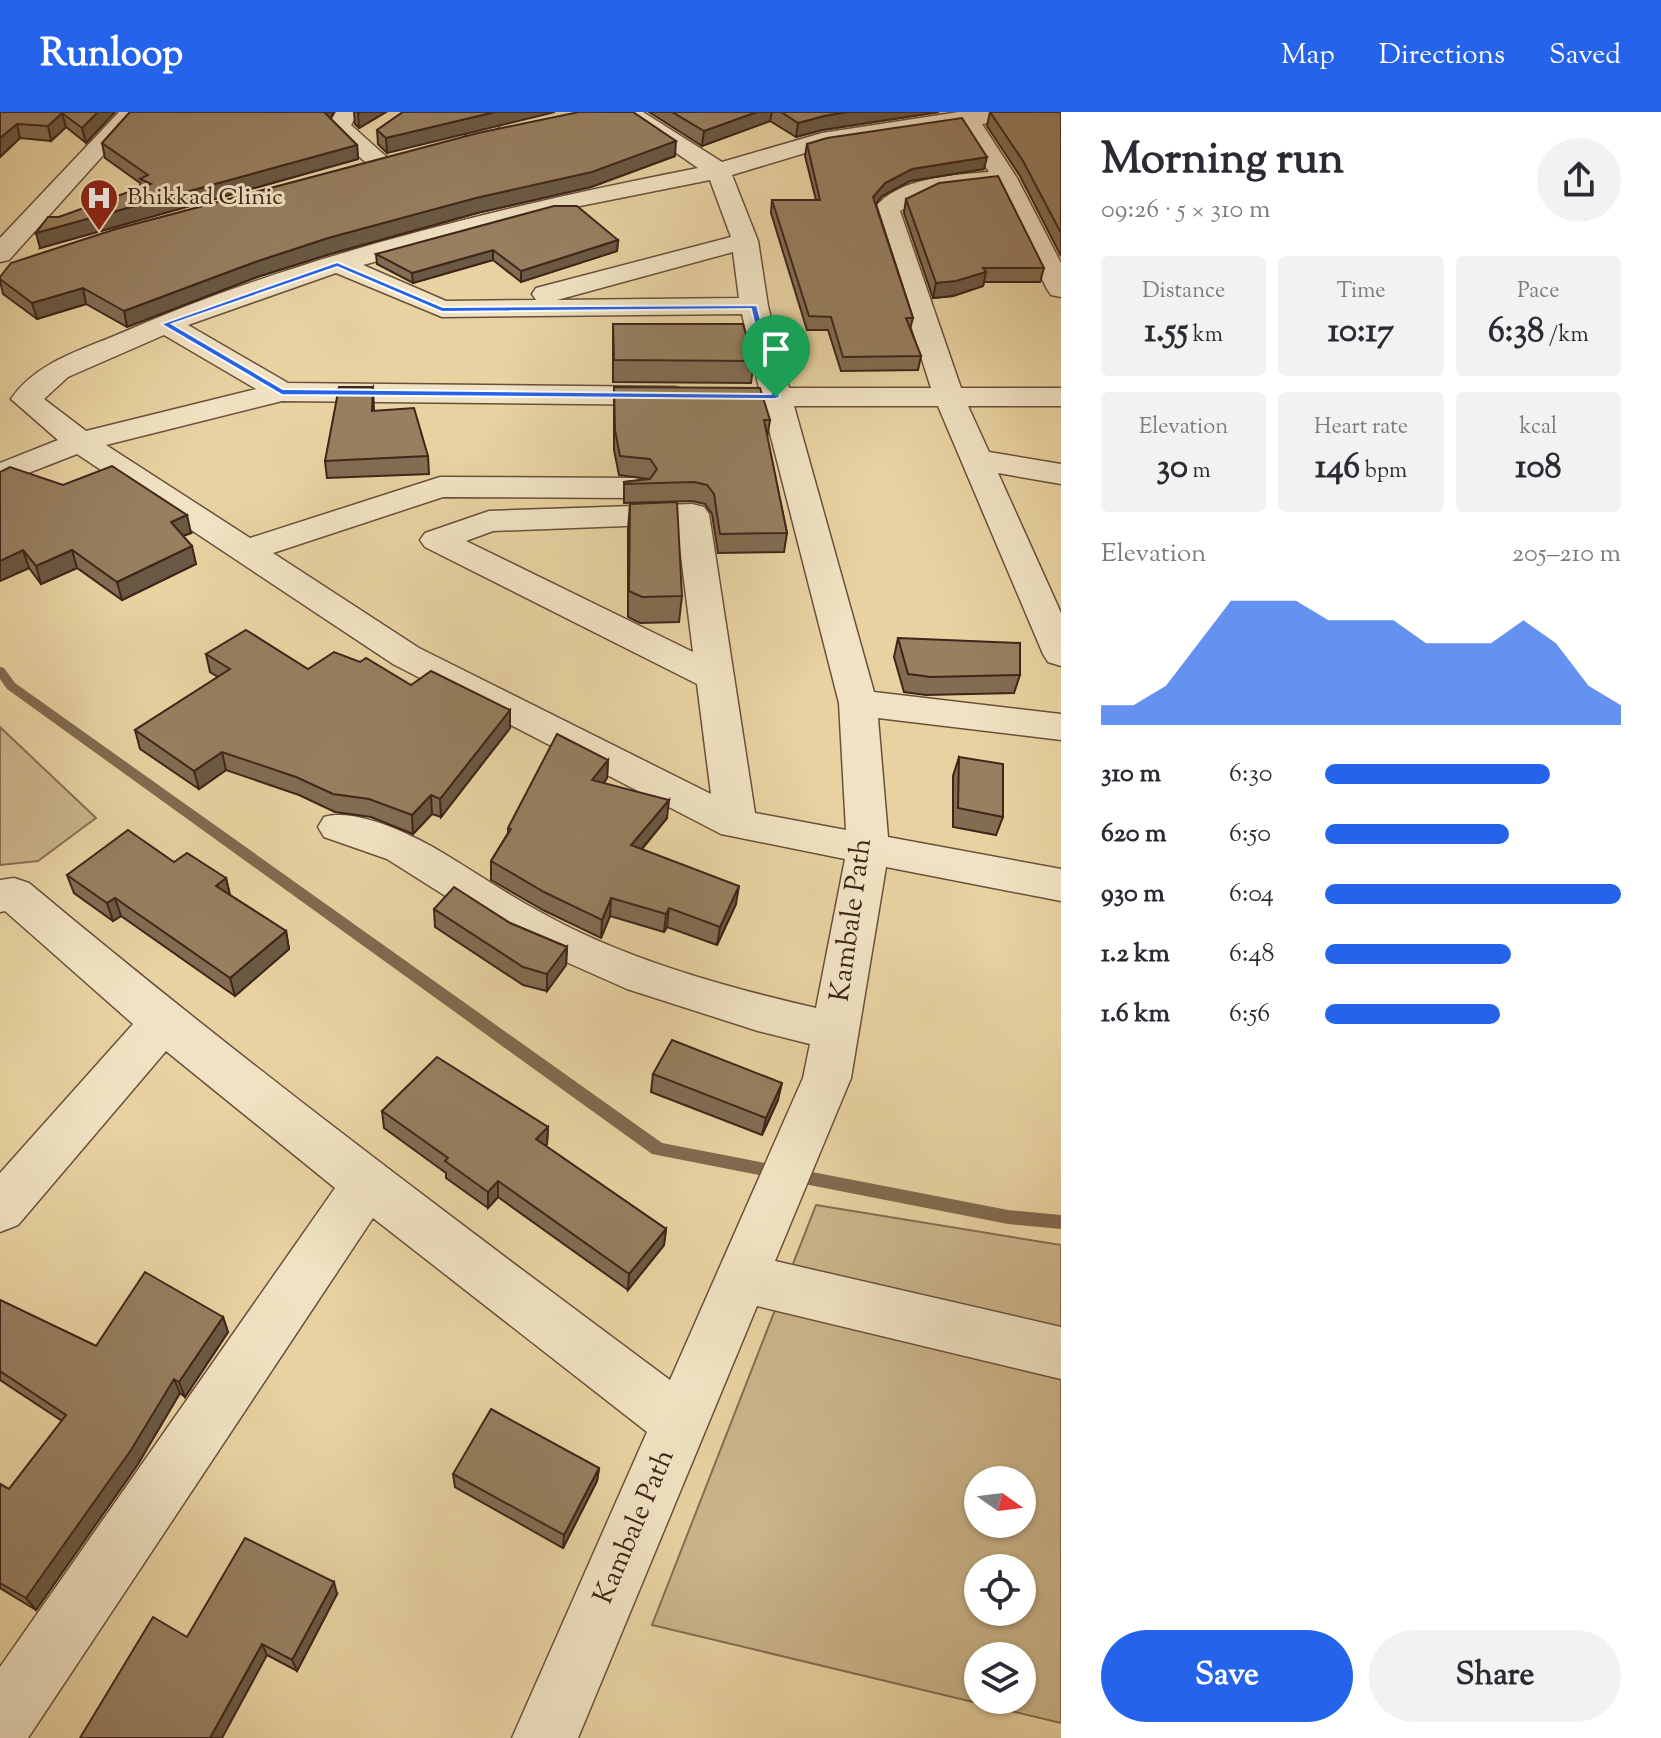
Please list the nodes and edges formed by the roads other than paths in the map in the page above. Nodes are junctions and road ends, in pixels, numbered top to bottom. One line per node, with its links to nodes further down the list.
1 (131, 112): 18 (street)
2 (347, 112): 10 (street)
3 (500, 112): 9 (street)
4 (628, 112): 14 (street)
5 (1018, 112): 6 (street)
6 (966, 117): 14 (street); 16 (street)
7 (383, 127): 10 (street)
8 (522, 129): 9 (street)
9 (475, 139): 11 (street)
10 (358, 143): 13 (street)
11 (449, 147)
12 (408, 158): 13 (street)
13 (382, 165): 15 (street)
14 (719, 171): 17 (street, Kambale Path); 20 (street)
15 (351, 173)
16 (1005, 178): 22 (street); 28 (street)
17 (745, 241): 23 (street, Kambale Path); 24 (street)
18 (0, 254)
19 (27, 264): 21 (street)
20 (337, 264): 24 (street); 25 (street)
21 (0, 273)
22 (1061, 289)
23 (754, 306): 24 (street); 27 (street, Kambale Path)
24 (483, 311)
25 (165, 324): 26 (street); 30 (street)
26 (282, 392): 27 (street); 31 (street)
27 (776, 397): 28 (street); 39 (street, Kambale Path)
28 (949, 397): 29 (street); 32 (street)
29 (1061, 397)
30 (13, 399): 31 (street)
31 (80, 442): 33 (street); 36 (street)
32 (974, 459): 34 (street); 37 (street)
33 (0, 474)
34 (1061, 474)
35 (688, 488): 36 (street)
36 (246, 551): 41 (street)
37 (1061, 654)
38 (715, 678): 38 (street); 41 (street)
39 (858, 703): 40 (street); 43 (street, Kambale Path)
40 (1061, 727)
41 (736, 824): 43 (street)
42 (339, 827): 47 (street)
43 (868, 848): 44 (street); 47 (street, Kambale Path)
44 (1061, 885)
45 (0, 896): 46 (street)
46 (163, 1022): 48 (street); 49 (street)
47 (835, 1031): 50 (street, Kambale Path)
48 (367, 1184): 52 (street); 53 (street)
49 (0, 1209)
50 (742, 1278): 51 (street); 52 (street, Kambale Path)
51 (1061, 1353)
52 (680, 1422): 54 (street, Kambale Path)
53 (0, 1723)
54 (545, 1738)

